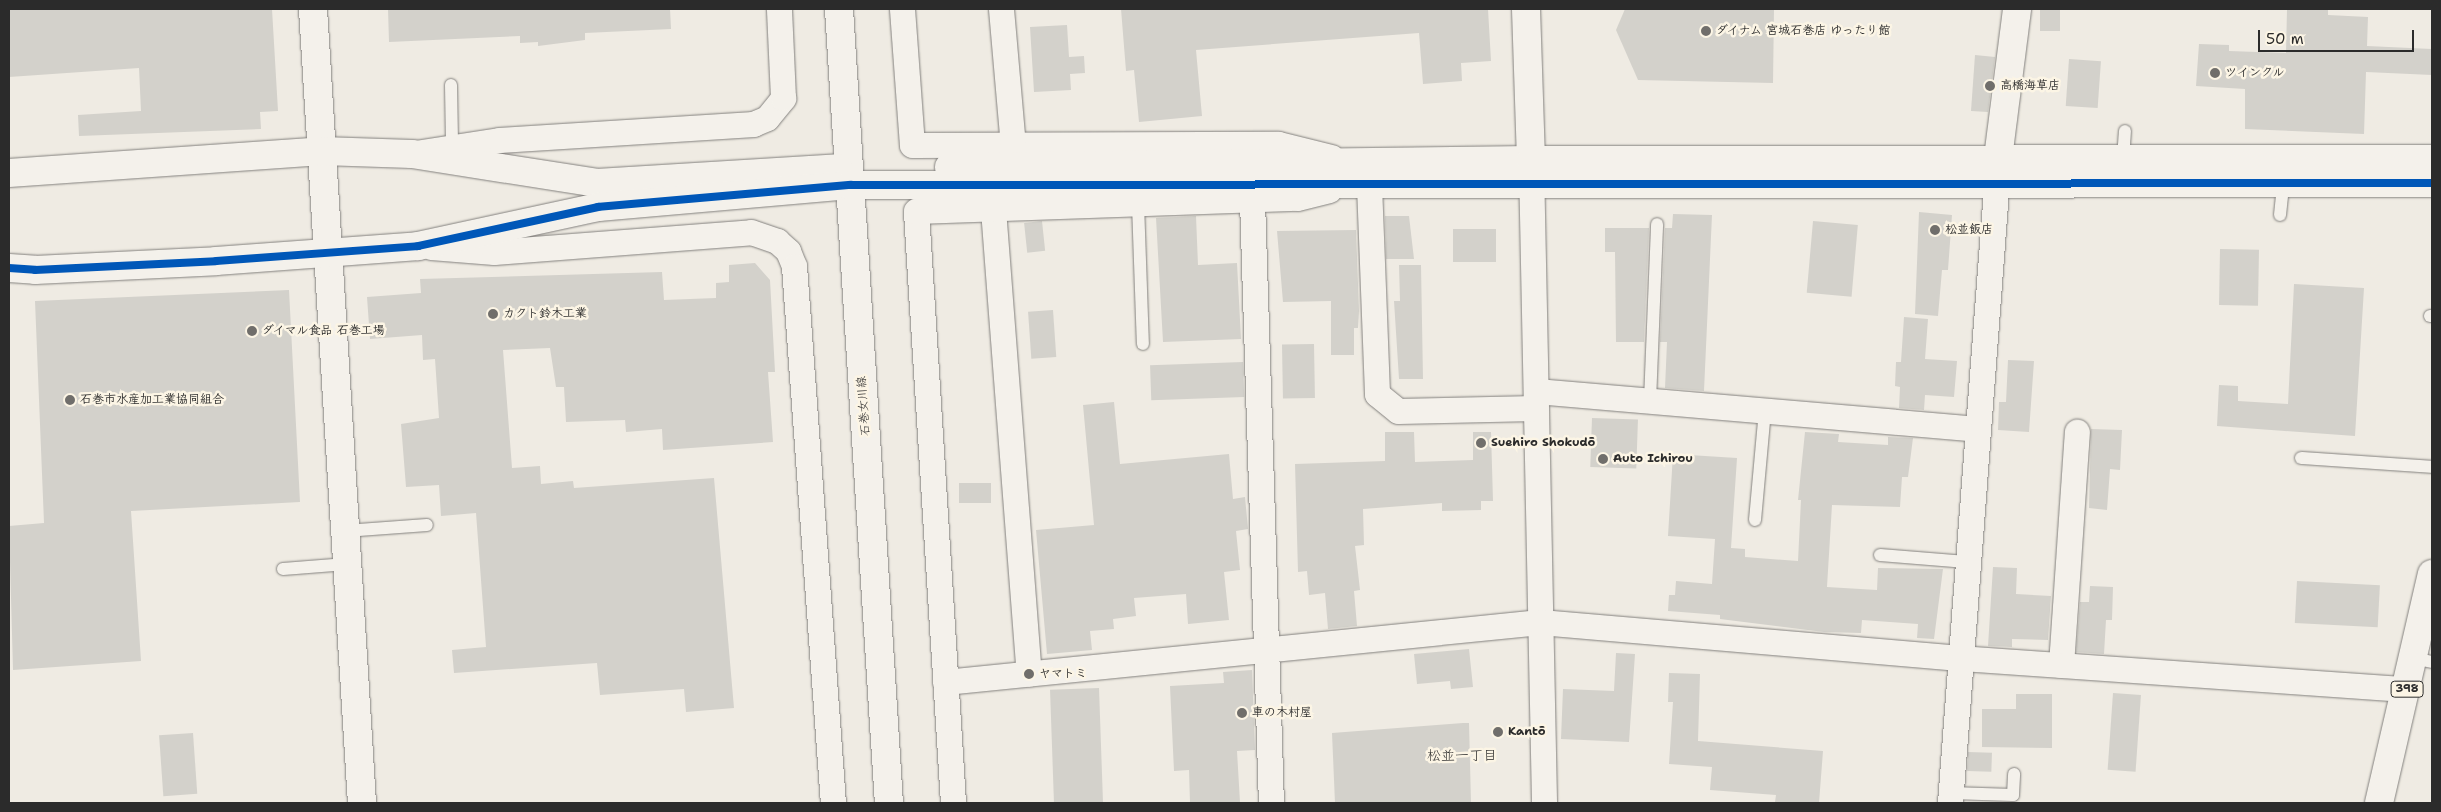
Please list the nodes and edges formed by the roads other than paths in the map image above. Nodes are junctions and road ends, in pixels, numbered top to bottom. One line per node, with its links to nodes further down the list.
1 (313, 9): 12 (main road)
2 (779, 9): 10 (street)
3 (838, 9): 21 (main road, 石巻女川線)
4 (902, 9): 11 (street)
5 (1000, 9): 11 (street)
6 (1526, 9): 18 (main road)
7 (2017, 9): 14 (main road)
8 (451, 84): 10 (lane)
9 (2125, 131): 15 (lane)
10 (452, 145): 13 (street)
11 (1013, 145): 22 (street)
12 (322, 151): 13 (main road); 20 (main road); 32 (main road)
13 (412, 154): 21 (main road)
14 (1998, 158): 15 (main road); 19 (main road); 25 (street)
15 (2123, 159): 17 (main road)
16 (2432, 159): 17 (main road)
17 (2250, 171): 24 (main road); 25 (main road)
18 (1531, 172): 19 (main road); 22 (main road); 36 (street)
19 (1757, 172): 25 (main road)
20 (9, 173)
21 (849, 176): 22 (main road); 31 (main road); 63 (main road, 石巻女川線)
22 (1357, 178): 26 (street); 36 (street)
23 (2432, 183): 24 (main road)
24 (2283, 184): 29 (lane)
25 (1996, 186): 39 (street)
26 (1252, 200): 27 (street); 52 (street)
27 (1138, 204): 28 (street); 35 (lane)
28 (993, 209): 56 (street); 57 (street)
29 (2280, 215)
30 (1657, 224): 37 (lane)
31 (418, 246): 32 (main road); 62 (street)
32 (329, 253): 33 (main road); 45 (main road)
33 (22, 269): 34 (main road)
34 (9, 276)
35 (1143, 344)
36 (1536, 400): 37 (street); 51 (street)
37 (1650, 401): 38 (street)
38 (1765, 410): 39 (street); 43 (lane)
39 (1977, 429): 47 (street)
40 (2077, 432): 55 (street)
41 (2301, 458): 42 (lane)
42 (2432, 467)
43 (1755, 520)
44 (427, 524): 45 (lane)
45 (345, 531): 48 (main road)
46 (1880, 555): 47 (lane)
47 (1967, 562): 53 (street)
48 (348, 564): 49 (lane); 61 (main road)
49 (284, 569)
50 (2432, 574): 54 (main road, 398)
51 (1540, 622): 52 (street); 53 (street); 66 (street)
52 (1265, 650): 56 (street); 65 (street)
53 (1960, 658): 55 (street); 60 (street)
54 (2423, 660): 58 (main road, 398)
55 (2061, 665): 58 (street)
56 (1030, 674): 57 (street)
57 (945, 682): 64 (street)
58 (2407, 690): 67 (main road, 398)
59 (2014, 774): 60 (lane)
60 (1950, 798)
61 (362, 803)
62 (833, 803)
63 (889, 803)
64 (953, 803)
65 (1271, 803)
66 (1544, 803)
67 (2379, 803)

